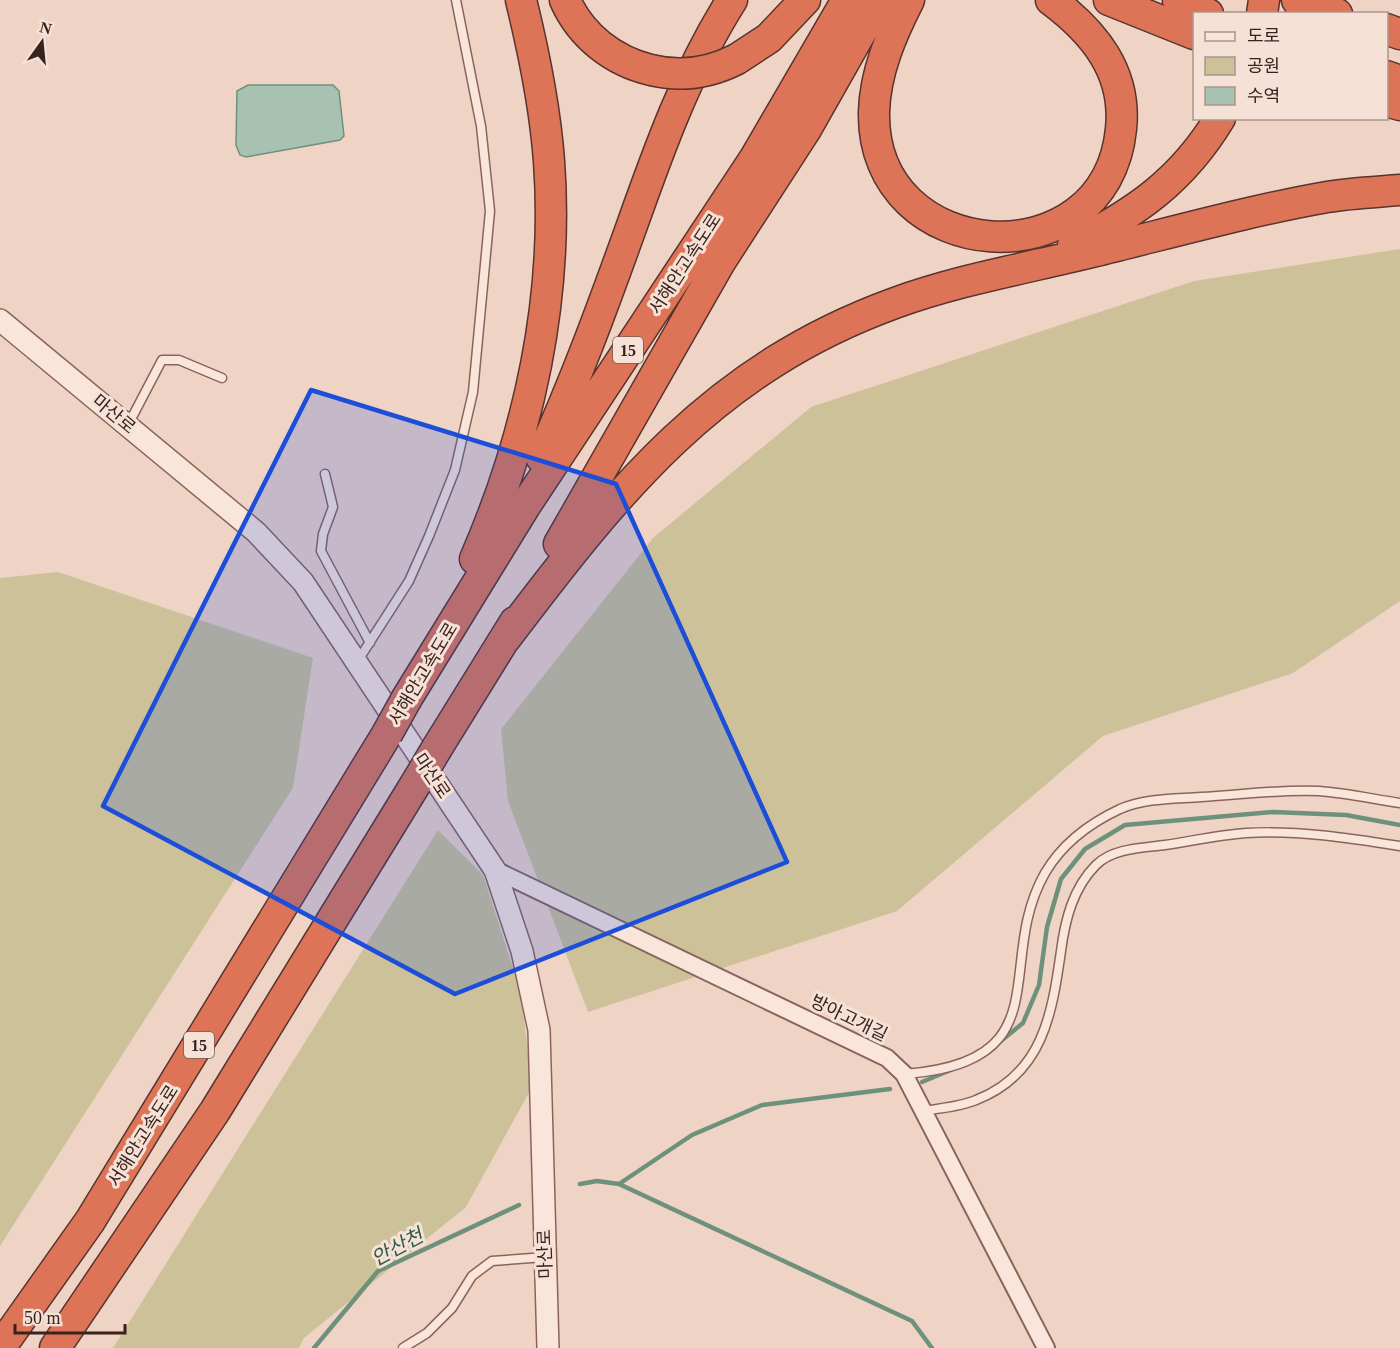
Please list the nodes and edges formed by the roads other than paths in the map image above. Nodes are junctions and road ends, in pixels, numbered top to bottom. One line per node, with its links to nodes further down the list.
1 (456, 0): 24 (lane)
2 (522, 0): 26 (highway)
3 (565, 0): 5 (highway, bridge)
4 (732, 0): 26 (highway)
5 (805, 0)
6 (847, 0): 26 (highway, 서해안고속도로 / 15)
7 (879, 0): 23 (highway, 서해안고속도로 / 15)
8 (909, 0): 12 (highway)
9 (1109, 0): 15 (highway)
10 (1178, 0): 13 (highway)
11 (1297, 0): 14 (highway)
12 (1061, 7)
13 (1204, 12)
14 (1331, 12)
15 (1193, 34)
16 (1219, 120): 18 (highway)
17 (1400, 190): 18 (highway)
18 (1030, 268): 23 (highway)
19 (0, 320): 21 (street, 마산로)
20 (222, 378): 21 (lane)
21 (128, 426): 25 (street, 마산로)
22 (325, 474): 24 (lane)
23 (505, 639): 34 (highway, 서해안고속도로 / 15, bridge)
24 (370, 643): 25 (lane)
25 (356, 662): 29 (street, 마산로)
26 (407, 698): 33 (highway, 서해안고속도로 / 15, bridge)
27 (1400, 803): 30 (lane)
28 (1400, 846): 31 (lane)
29 (495, 870): 30 (street, 방아고개길); 32 (street, 마산로)
30 (904, 1074): 31 (street, 방아고개길)
31 (923, 1111): 37 (street, 방아고개길)
32 (545, 1257): 35 (lane); 36 (street, 마산로)
33 (0, 1348)
34 (55, 1348)
35 (403, 1348)
36 (548, 1348)
37 (1046, 1348)

